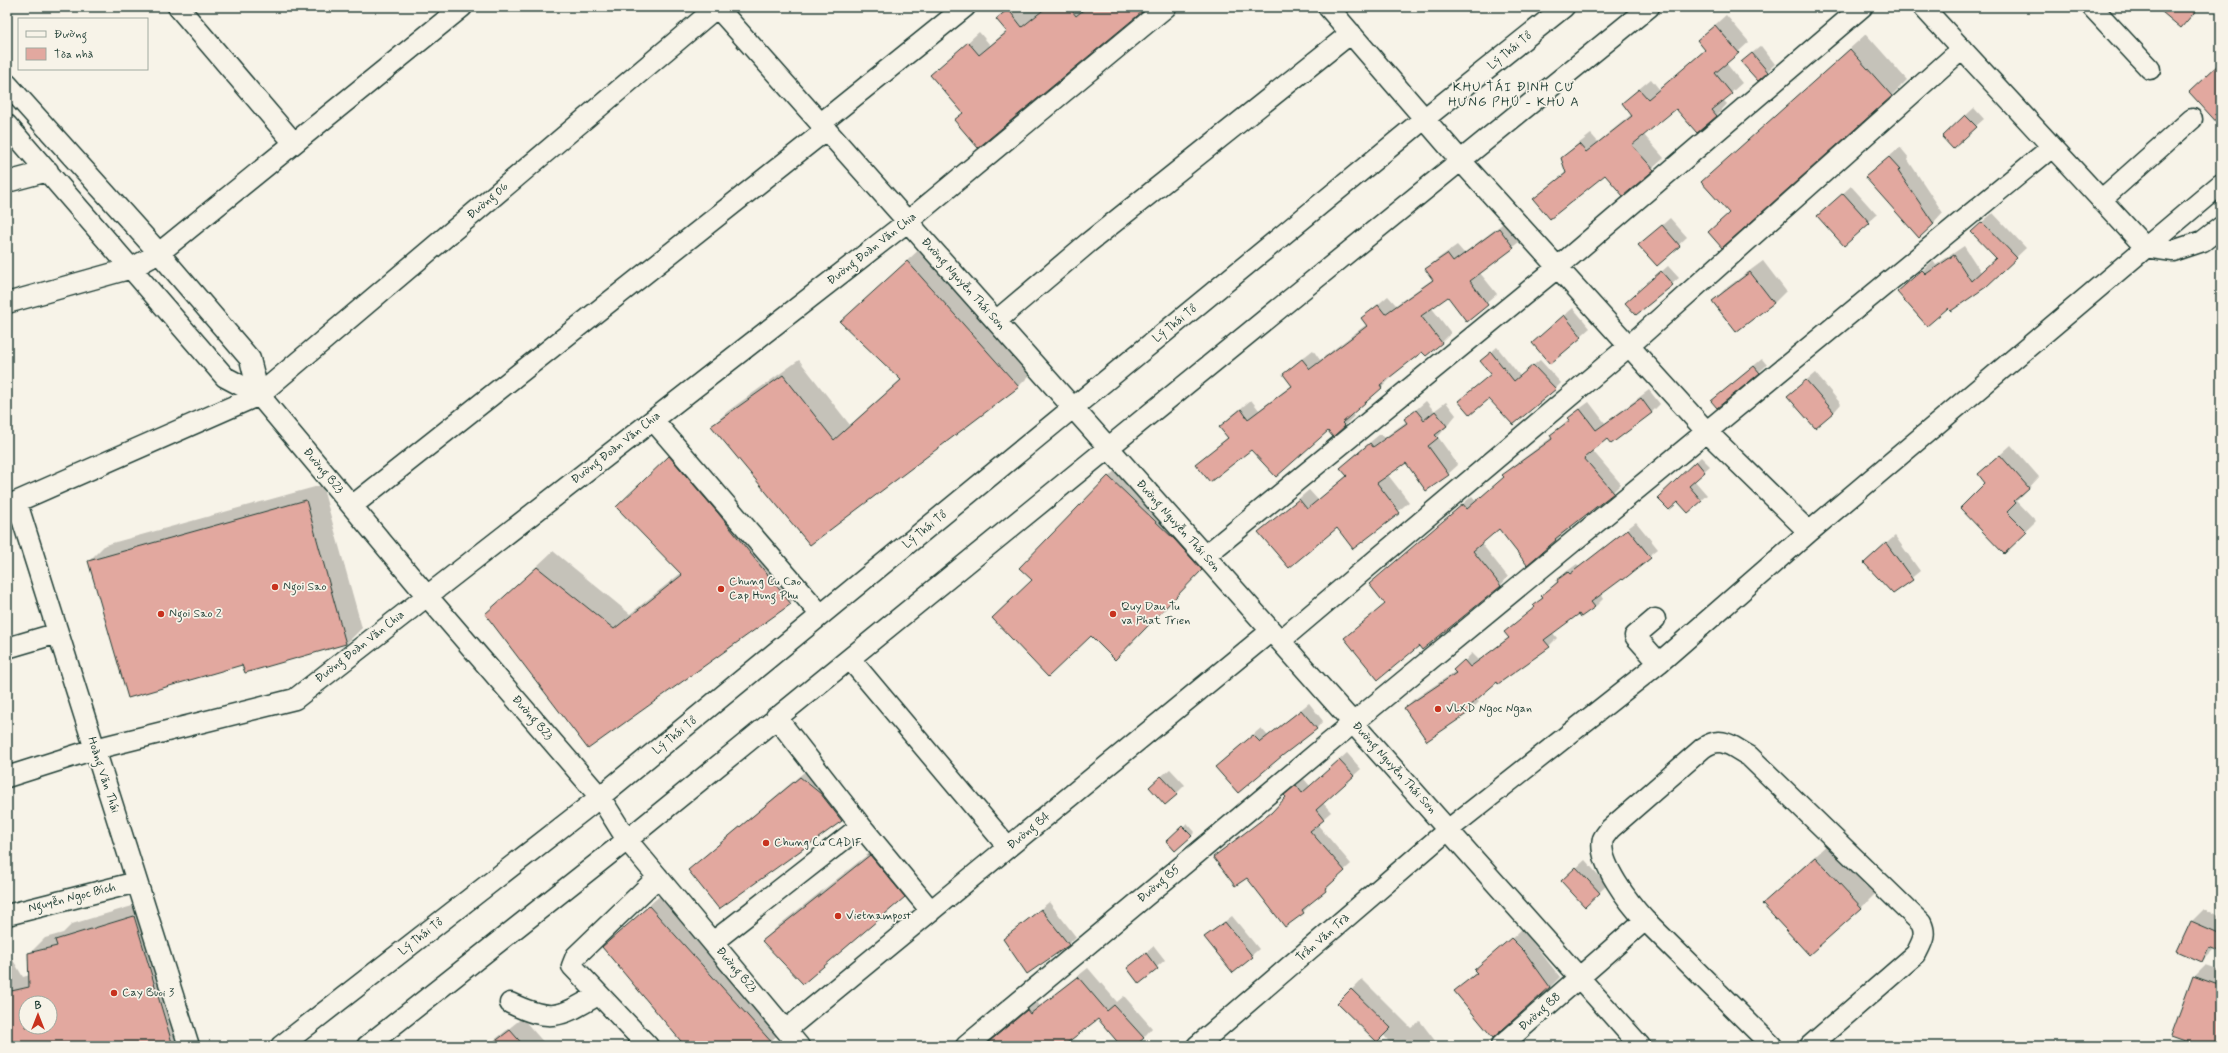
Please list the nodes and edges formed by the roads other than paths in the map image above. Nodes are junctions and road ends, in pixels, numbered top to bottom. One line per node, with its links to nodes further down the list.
1 (178, 7): 20 (street)
2 (717, 7): 19 (street, Đường Nguyễn Thái Sơn); 36 (street, Đường 06)
3 (965, 7): 19 (street)
4 (1166, 7): 27 (street, Đường Đoàn Văn Chia)
5 (1328, 7): 12 (street)
6 (1564, 7): 16 (street, Lý Thái Tổ)
7 (1649, 7): 22 (street)
8 (1862, 7): 31 (street)
9 (1923, 7): 13 (street)
10 (2092, 7): 14 (street)
11 (459, 8): 20 (street)
12 (1351, 33): 16 (street); 34 (street)
13 (1962, 49): 21 (street); 35 (street, Đường B4)
14 (2150, 69)
15 (7, 84): 30 (street)
16 (1424, 119): 22 (street); 37 (street, Lý Thái Tổ)
17 (2192, 119): 26 (street)
18 (7, 125): 23 (street)
19 (823, 127): 27 (street, Đường Nguyễn Thái Sơn); 42 (street)
20 (294, 143): 30 (street)
21 (2052, 147): 26 (street); 39 (street, Đường B5)
22 (1461, 161): 31 (street); 40 (street)
23 (48, 171): 24 (street); 32 (street)
24 (7, 182)
25 (2221, 184): 29 (street, Trần Văn Trà)
26 (2101, 200): 29 (street)
27 (907, 222): 34 (street, Đường Nguyễn Thái Sơn); 38 (street, Đường Đoàn Văn Chia)
28 (2221, 227): 29 (street)
29 (2145, 247): 43 (street, Trần Văn Trà)
30 (159, 253): 32 (street); 36 (street)
31 (1558, 267): 35 (street); 44 (street)
32 (132, 268): 33 (street); 36 (street)
33 (7, 303)
34 (996, 321): 37 (street, Đường Nguyễn Thái Sơn)
35 (1629, 346): 39 (street); 49 (street, Đường B4)
36 (259, 395): 41 (street, Đường 06); 42 (street, Đường B23)
37 (1073, 408): 40 (street, Đường Nguyễn Thái Sơn); 46 (street, Lý Thái Tổ)
38 (652, 420): 45 (street, Đường Đoàn Văn Chia); 46 (street)
39 (1707, 432): 43 (street); 54 (street, Đường B5)
40 (1109, 448): 44 (street, Đường Nguyễn Thái Sơn); 51 (street)
41 (12, 505): 48 (street, Hoàng Văn Thái)
42 (352, 506): 45 (street, Đường B23)
43 (1809, 532): 52 (street, Trần Văn Trà)
44 (1205, 556): 49 (street, Đường Nguyễn Thái Sơn)
45 (427, 596): 55 (street, Đường Đoàn Văn Chia); 57 (street, Đường B23)
46 (821, 615): 57 (street, Lý Thái Tổ)
47 (1655, 619): 52 (street)
48 (58, 633): 50 (street); 55 (street, Hoàng Văn Thái)
49 (1276, 636): 54 (street, Đường Nguyễn Thái Sơn); 61 (street, Đường B4)
50 (7, 648)
51 (850, 659): 53 (street); 61 (street)
52 (1659, 664): 59 (street, Trần Văn Trà)
53 (776, 717): 58 (street); 60 (street)
54 (1353, 723): 59 (street, Đường Nguyễn Thái Sơn); 77 (street, Đường B5)
55 (95, 749): 56 (street, Đường Đoàn Văn Chia); 63 (street, Hoàng Văn Thái)
56 (7, 777)
57 (600, 797): 60 (street, Đường B23); 73 (street, Lý Thái Tổ)
58 (861, 826): 64 (street); 67 (street)
59 (1449, 829): 68 (street, Đường Nguyễn Thái Sơn); 78 (street, Trần Văn Trà)
60 (627, 840): 62 (street, Đường B23); 74 (street)
61 (1008, 848): 64 (street, Đường B4)
62 (658, 877): 67 (street, Đường B23); 69 (street)
63 (137, 882): 65 (street, Nguyễn Ngọc Bích); 72 (street, Hoàng Văn Thái)
64 (931, 911): 71 (street, Đường B4)
65 (7, 915)
66 (1645, 920): 68 (street, Đường B8); 81 (street); 82 (street)
67 (713, 942): 71 (street, Đường B23)
68 (1579, 977): 79 (street, Đường B8); 80 (street, Đường Nguyễn Thái Sơn)
69 (598, 995): 70 (street); 75 (street)
70 (510, 1003)
71 (786, 1030): 76 (street, Đường B23)
72 (189, 1046)
73 (281, 1046)
74 (367, 1046)
75 (648, 1046)
76 (799, 1046)
77 (966, 1046)
78 (1197, 1046)
79 (1501, 1046)
80 (1640, 1046)
81 (1772, 1046)
82 (1810, 1046)

